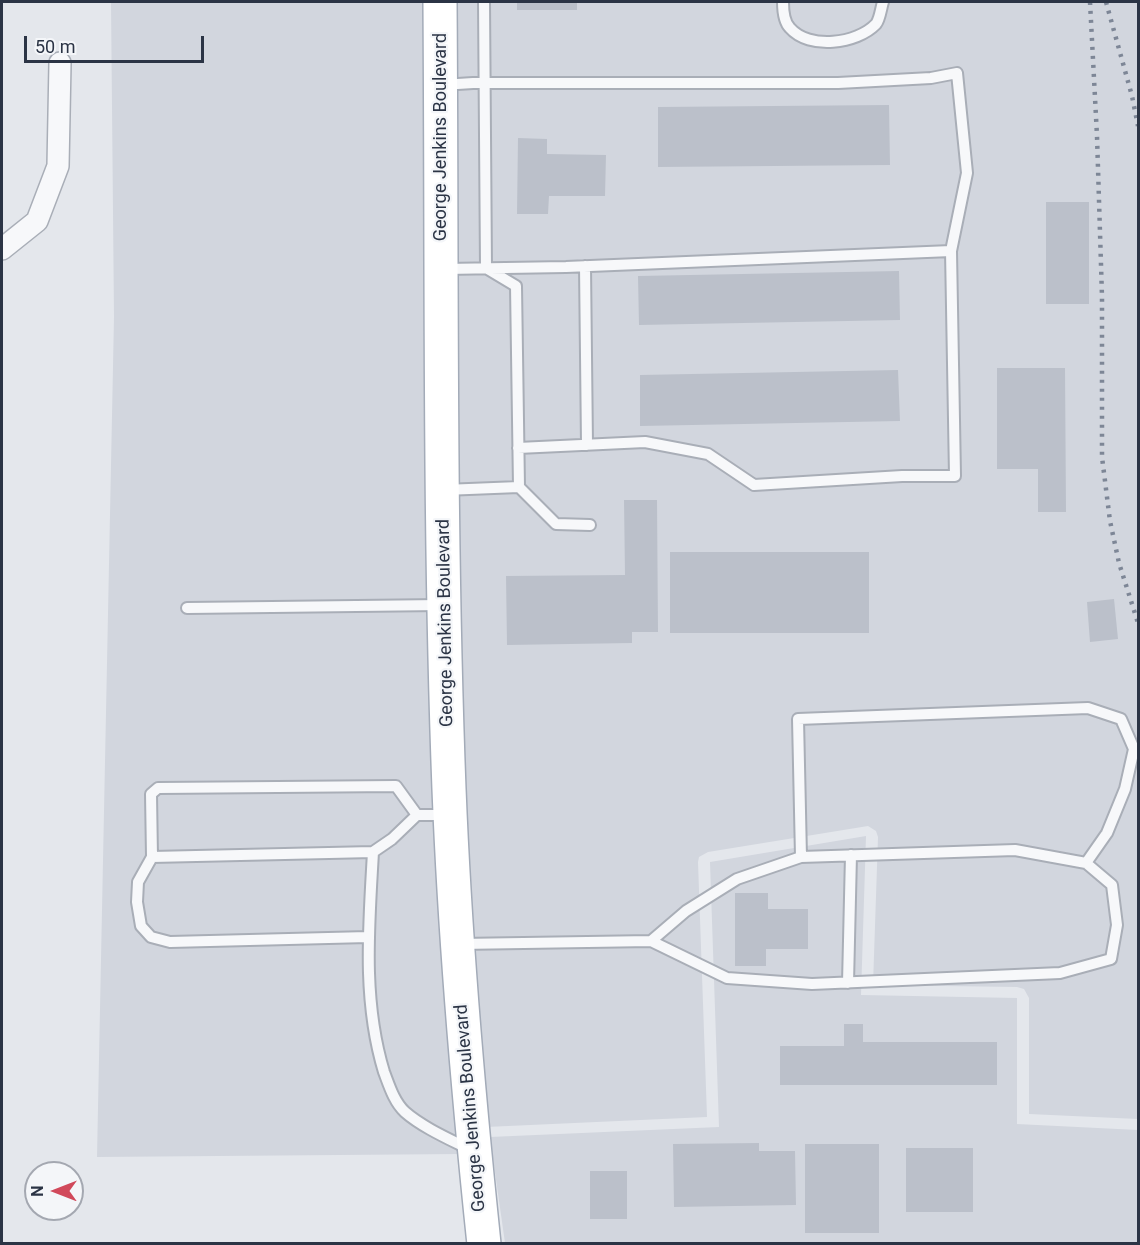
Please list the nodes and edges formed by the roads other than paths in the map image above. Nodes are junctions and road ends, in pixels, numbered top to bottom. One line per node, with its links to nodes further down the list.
1 (440, 2): 7 (main road, George Jenkins Boulevard)
2 (484, 2): 6 (lane)
3 (783, 2): 4 (lane)
4 (883, 2)
5 (60, 63): 8 (street)
6 (484, 83): 7 (lane); 9 (lane); 11 (lane)
7 (441, 85): 12 (main road, George Jenkins Boulevard)
8 (2, 249)
9 (951, 251): 10 (lane); 13 (lane)
10 (585, 266): 11 (lane); 13 (lane)
11 (486, 268): 12 (lane); 14 (lane)
12 (442, 269): 16 (main road, George Jenkins Boulevard)
13 (587, 445): 14 (lane)
14 (518, 448): 15 (lane)
15 (519, 487): 16 (lane); 17 (lane)
16 (444, 490): 18 (main road, George Jenkins Boulevard)
17 (590, 525)
18 (444, 605): 19 (lane); 20 (main road, George Jenkins Boulevard)
19 (187, 608)
20 (450, 814): 21 (lane); 29 (main road, George Jenkins Boulevard)
21 (417, 815): 22 (lane); 24 (lane)
22 (373, 852): 24 (lane); 27 (lane)
23 (851, 855): 25 (lane); 26 (lane); 30 (lane)
24 (152, 857): 27 (lane)
25 (801, 857): 26 (lane); 28 (lane)
26 (1086, 863): 30 (lane)
27 (368, 937): 31 (lane)
28 (651, 940): 29 (lane); 30 (lane)
29 (457, 944): 31 (main road, George Jenkins Boulevard)
30 (848, 983)
31 (474, 1152): 32 (main road, George Jenkins Boulevard)
32 (484, 1244)

